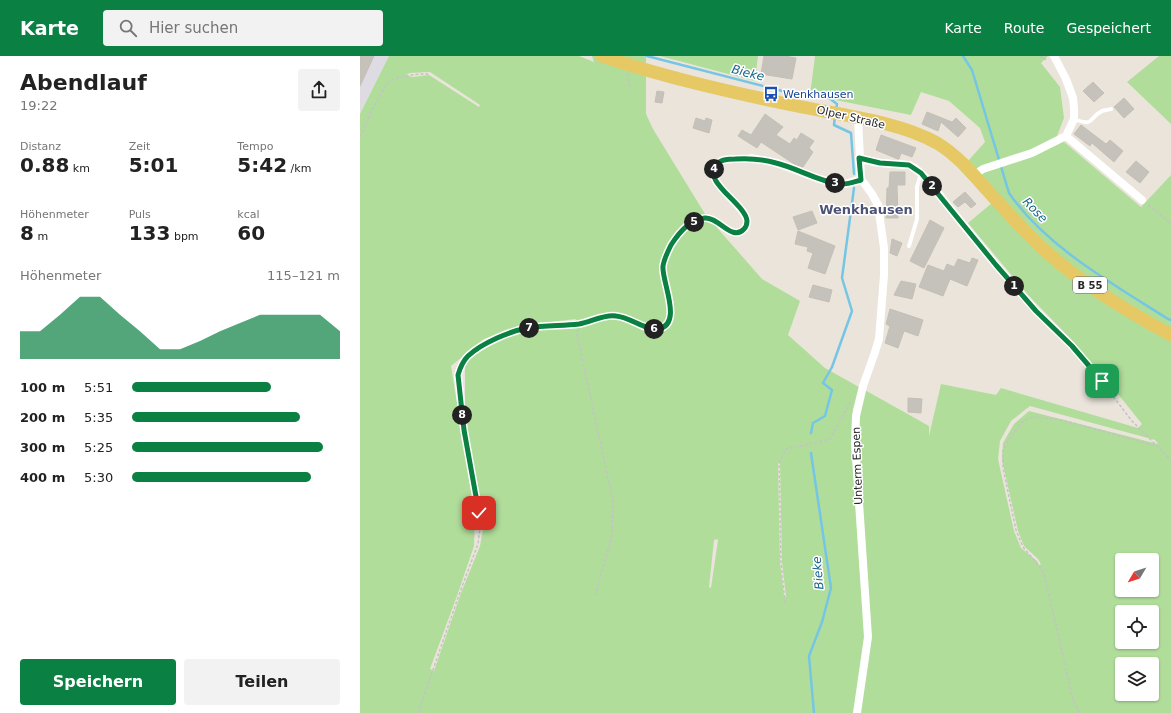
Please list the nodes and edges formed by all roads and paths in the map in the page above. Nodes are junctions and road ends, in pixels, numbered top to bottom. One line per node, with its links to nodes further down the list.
1 (602, 56): 5 (main road, Olper Straße / B 55)
2 (1054, 56): 6 (street)
3 (429, 74): 8 (path)
4 (1112, 109): 6 (lane)
5 (858, 118): 10 (street); 12 (main road, Olper Straße / B 55)
6 (1074, 119): 7 (street)
7 (1066, 136): 12 (street); 14 (street)
8 (360, 137)
9 (751, 158): 13 (street); 18 (path)
10 (859, 158): 11 (street); 13 (street)
11 (921, 173): 16 (street); 17 (lane)
12 (974, 175): 19 (main road, B 55)
13 (861, 180): 26 (street, Unterm Espen)
14 (1142, 200): 15 (path)
15 (1171, 224)
16 (973, 237): 21 (path)
17 (909, 246)
18 (580, 324): 23 (path); 25 (path)
19 (1171, 335)
20 (851, 400): 24 (path)
21 (1156, 446): 22 (path); 27 (path)
22 (1171, 460)
23 (595, 596)
24 (786, 603)
25 (418, 713)
26 (857, 713)
27 (1079, 713)

